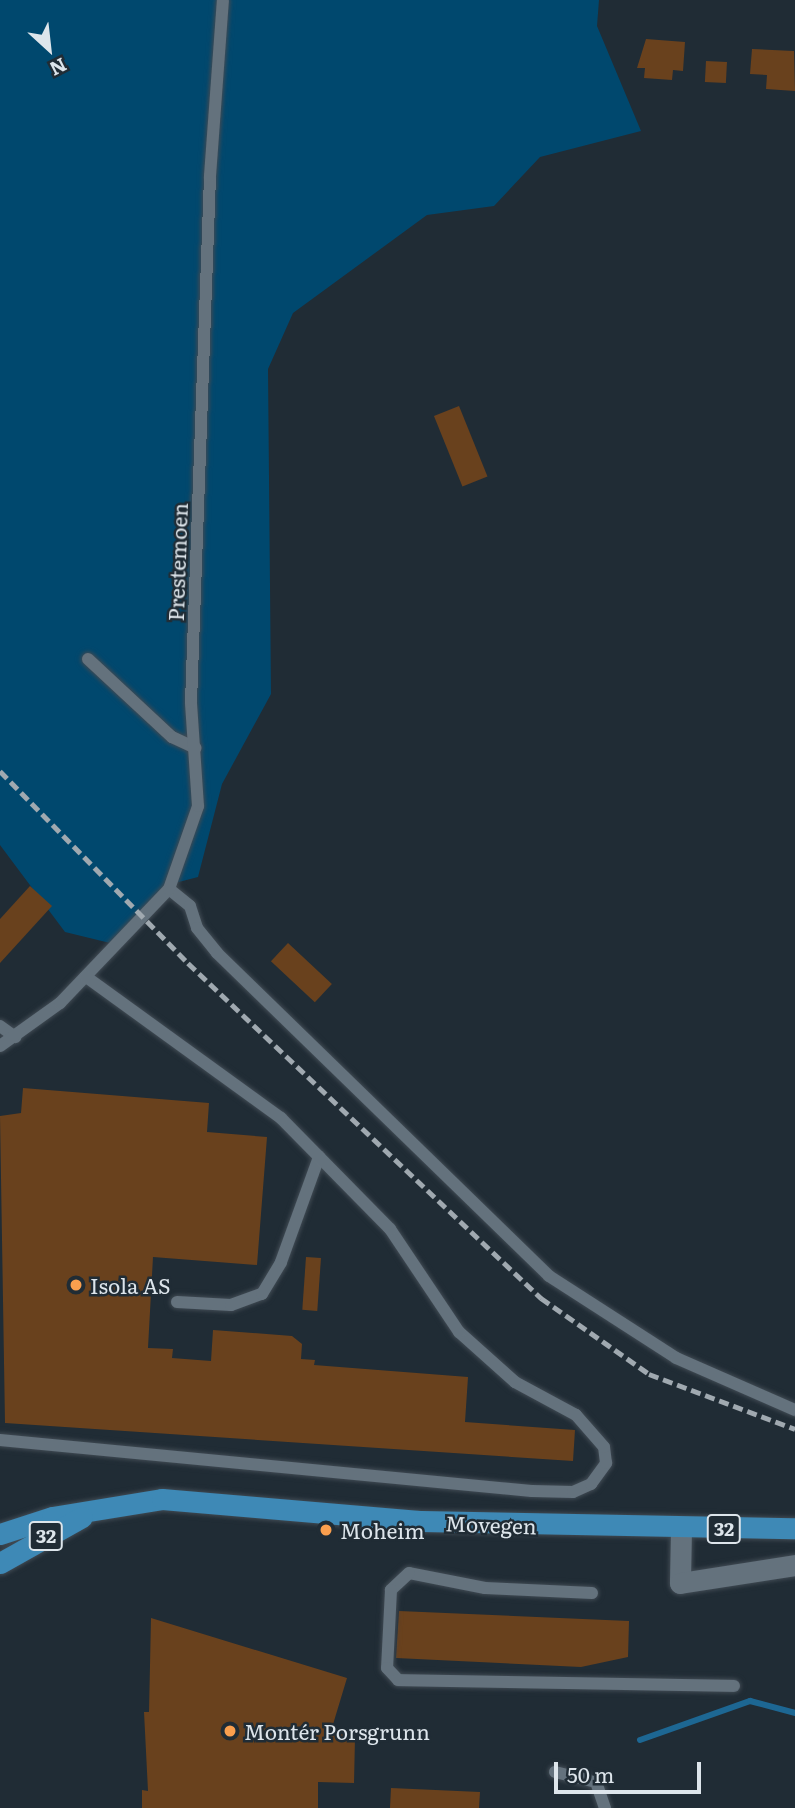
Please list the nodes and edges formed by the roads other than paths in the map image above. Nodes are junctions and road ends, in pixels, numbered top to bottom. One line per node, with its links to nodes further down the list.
1 (223, 0): 3 (lane, Prestemoen)
2 (88, 659): 3 (lane)
3 (196, 748): 4 (lane, Prestemoen)
4 (169, 889): 5 (lane, Prestemoen); 11 (lane)
5 (86, 977): 7 (lane, Prestemoen); 9 (lane)
6 (0, 1026): 7 (lane)
7 (15, 1037): 8 (lane, Prestemoen)
8 (0, 1046)
9 (319, 1157): 10 (lane); 12 (lane)
10 (177, 1303)
11 (795, 1410)
12 (0, 1440)
13 (93, 1510): 15 (main road, Movegen / 32); 16 (main road, Movegen / 32); 17 (main road, Movegen / 32)
14 (795, 1528): 15 (main road, Movegen / 32)
15 (681, 1529): 18 (street)
16 (0, 1534)
17 (0, 1563)
18 (795, 1565)
19 (592, 1593): 20 (lane)
20 (734, 1686)
21 (555, 1772): 22 (lane)
22 (605, 1808)

